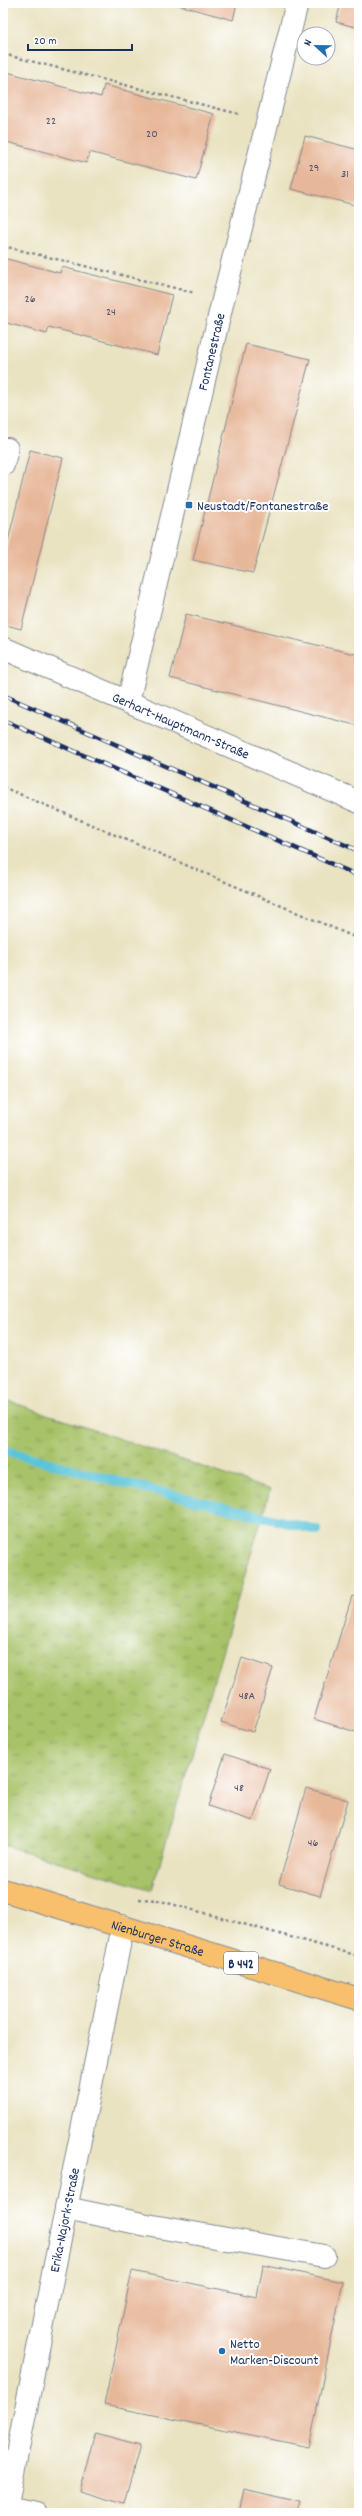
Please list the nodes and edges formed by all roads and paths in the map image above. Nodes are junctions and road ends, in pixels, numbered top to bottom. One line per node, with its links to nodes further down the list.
1 (297, 3): 3 (street, Fontanestraße)
2 (3, 54): 3 (path)
3 (268, 121): 5 (street, Fontanestraße)
4 (3, 246): 5 (path)
5 (223, 300): 7 (street, Fontanestraße)
6 (3, 648): 7 (street, Gerhart-Hauptmann-Straße)
7 (128, 702): 9 (street, Gerhart-Hauptmann-Straße)
8 (3, 787): 10 (path)
9 (359, 802)
10 (359, 939)
11 (3, 1890): 13 (main road, Nienburger Straße / B 442)
12 (136, 1899): 14 (path)
13 (122, 1926): 15 (main road, Nienburger Straße / B 442); 16 (street, Erika-Najork-Straße)
14 (359, 1956)
15 (359, 1999)
16 (66, 2208): 17 (street); 18 (street, Erika-Najork-Straße)
17 (324, 2256)
18 (5, 2510): 19 (street)
19 (36, 2513)

